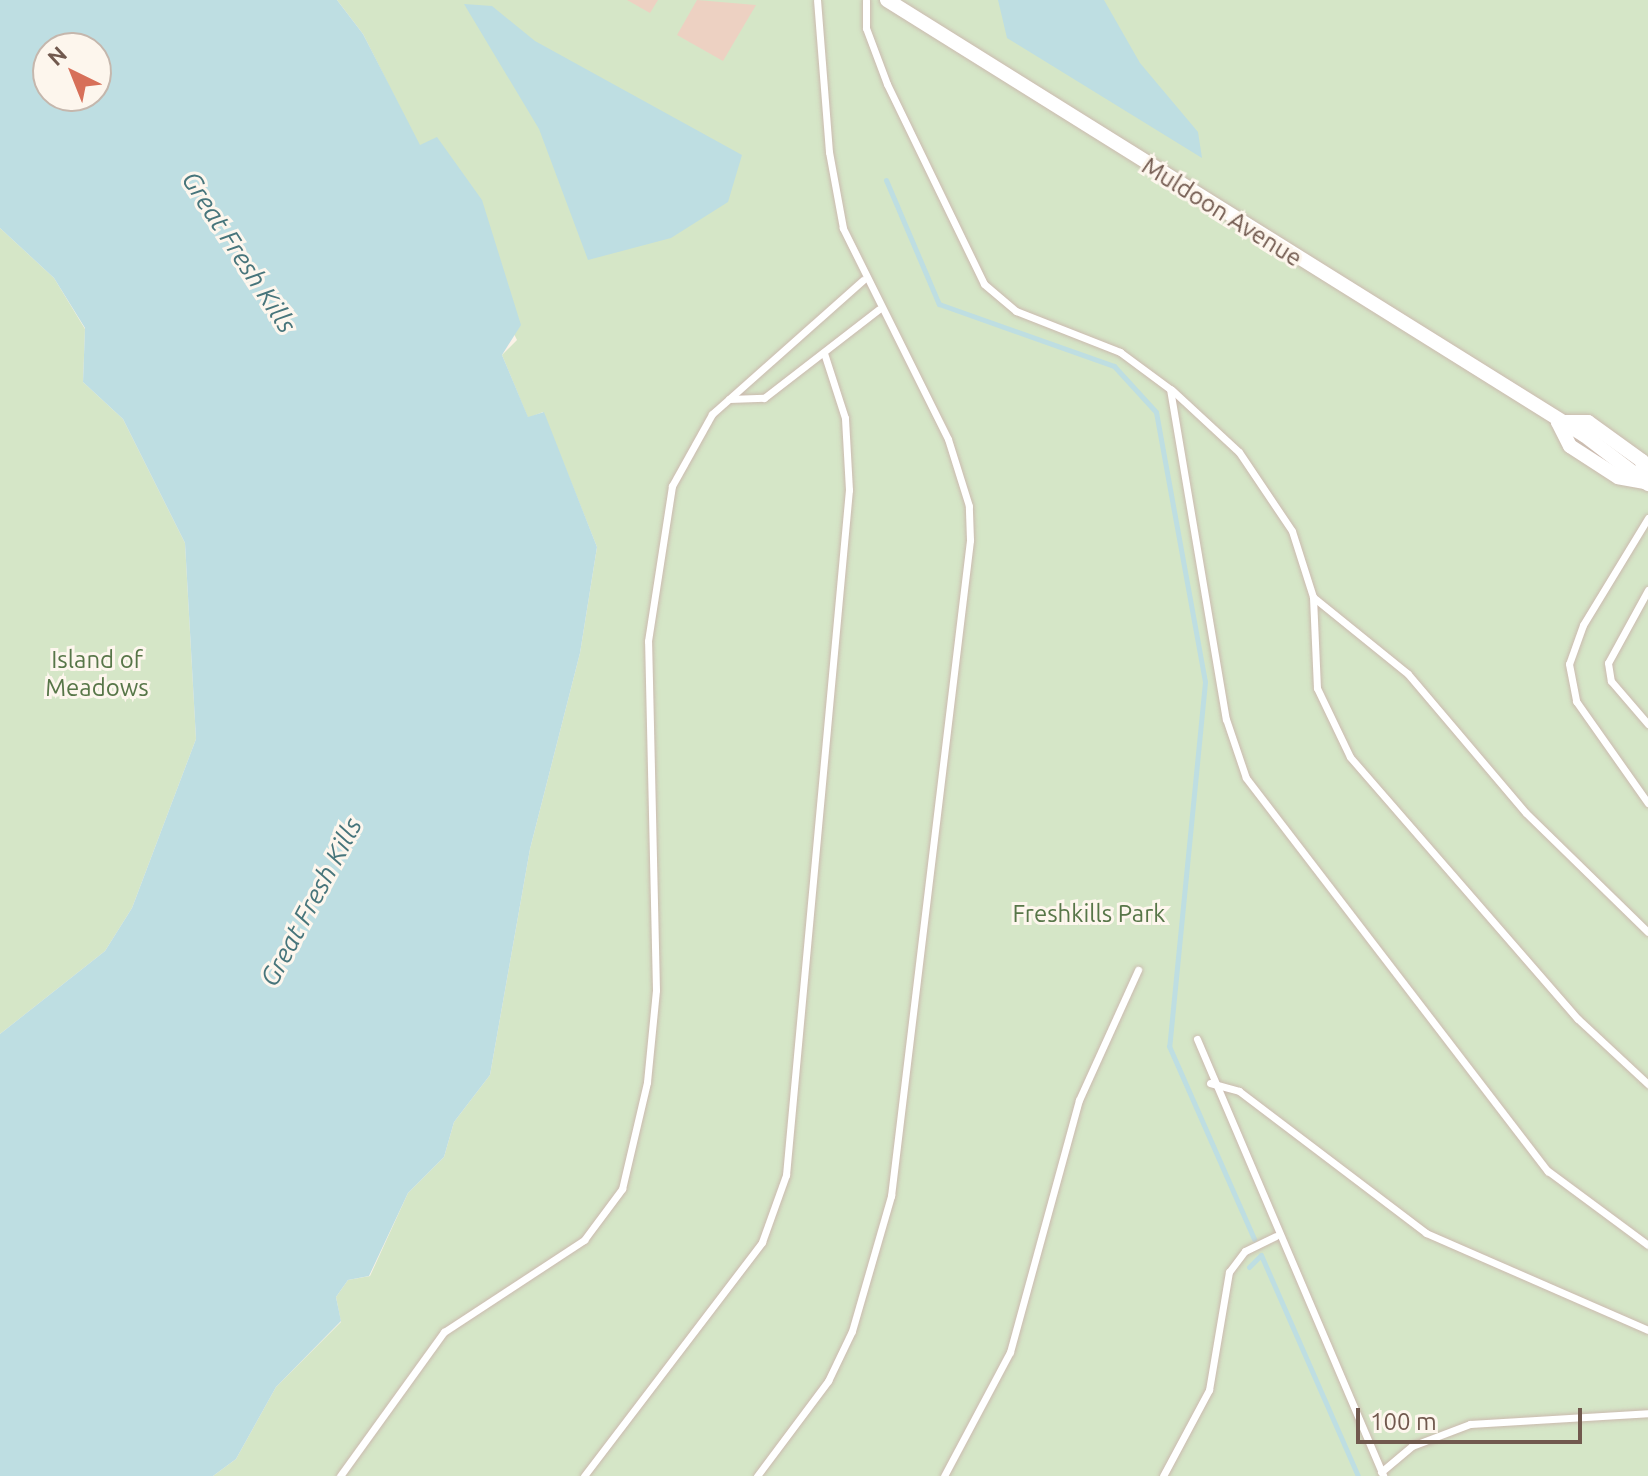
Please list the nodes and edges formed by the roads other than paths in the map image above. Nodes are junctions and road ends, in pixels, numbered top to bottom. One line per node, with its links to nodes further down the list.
1 (817, 0): 4 (lane)
2 (866, 0): 7 (lane)
3 (887, 0): 9 (street, Muldoon Avenue)
4 (863, 280): 5 (lane); 8 (lane)
5 (879, 309): 6 (lane); 27 (lane)
6 (824, 353): 8 (lane); 26 (lane)
7 (1170, 389): 12 (lane); 21 (lane)
8 (729, 399): 25 (lane)
9 (1647, 483)
10 (1648, 518): 14 (lane)
11 (1648, 590): 13 (lane)
12 (1313, 597): 15 (lane); 19 (lane)
13 (1648, 724)
14 (1648, 803)
15 (1648, 932)
16 (1138, 970): 28 (lane)
17 (1197, 1039): 18 (lane)
18 (1210, 1083): 20 (lane); 22 (lane)
19 (1648, 1084)
20 (1276, 1236): 24 (lane); 29 (lane)
21 (1648, 1245)
22 (1648, 1330)
23 (1648, 1413): 24 (lane)
24 (1382, 1474)
25 (340, 1476)
26 (584, 1476)
27 (757, 1476)
28 (944, 1476)
29 (1163, 1476)

